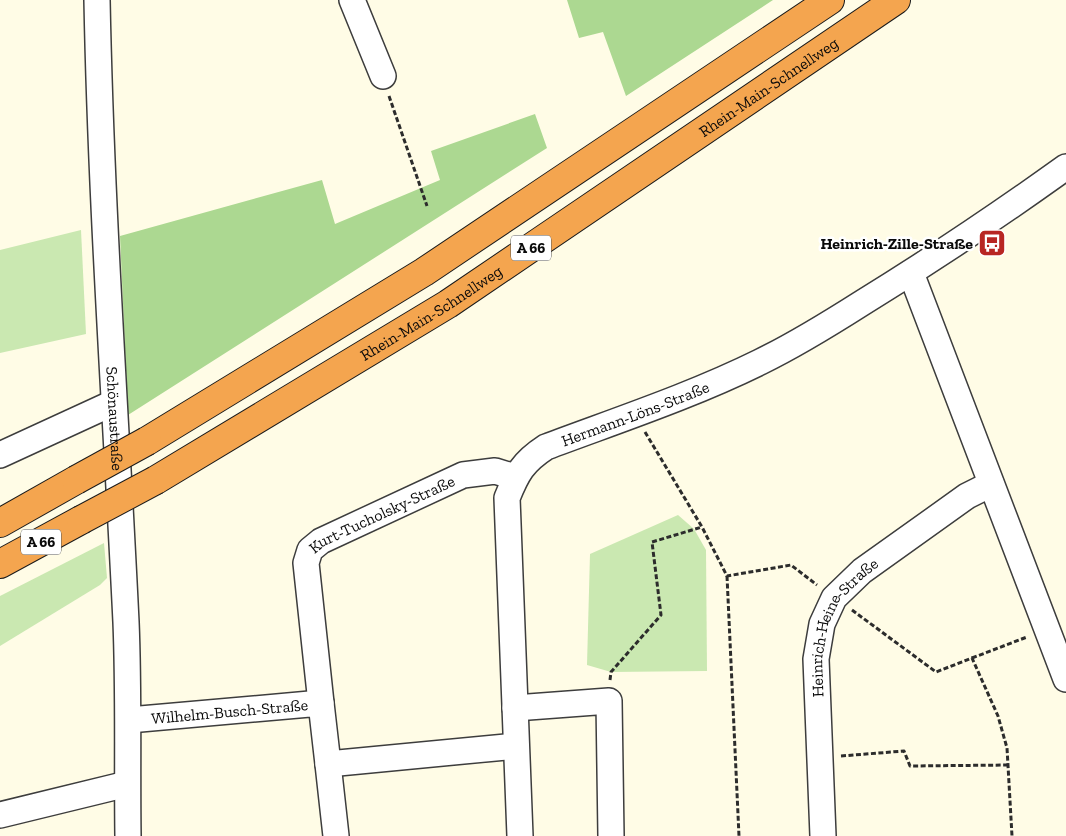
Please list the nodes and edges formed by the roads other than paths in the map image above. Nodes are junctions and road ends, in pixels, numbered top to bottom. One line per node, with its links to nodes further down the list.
1 (97, 0): 8 (street, Schönaustraße)
2 (352, 0): 5 (street)
3 (830, 0): 12 (highway, A 66, bridge)
4 (896, 0): 13 (highway, Rhein-Main-Schnellweg / A 66, bridge)
5 (383, 76)
6 (1066, 167): 7 (street, Hermann-Löns-Straße)
7 (911, 273): 10 (street, Hermann-Löns-Straße); 11 (street)
8 (113, 403): 9 (street); 17 (street, Schönaustraße)
9 (0, 455)
10 (515, 476): 15 (street, Kurt-Tucholsky-Straße); 16 (street, Hermann-Löns-Straße)
11 (991, 484): 14 (street); 26 (street, Heinrich-Heine-Straße)
12 (0, 523)
13 (0, 564)
14 (1066, 679)
15 (321, 704): 17 (street, Wilhelm-Busch-Straße); 19 (street, Wilhelm-Busch-Straße)
16 (515, 708): 18 (street, Hermann-Löns-Straße); 25 (street)
17 (129, 720): 20 (street, Schönaustraße)
18 (516, 746): 19 (street); 24 (street, Hermann-Löns-Straße)
19 (328, 764): 23 (street, Wilhelm-Busch-Straße)
20 (127, 784): 21 (street); 22 (street, Schönaustraße)
21 (0, 815)
22 (128, 836)
23 (336, 836)
24 (520, 836)
25 (611, 836)
26 (823, 836)

